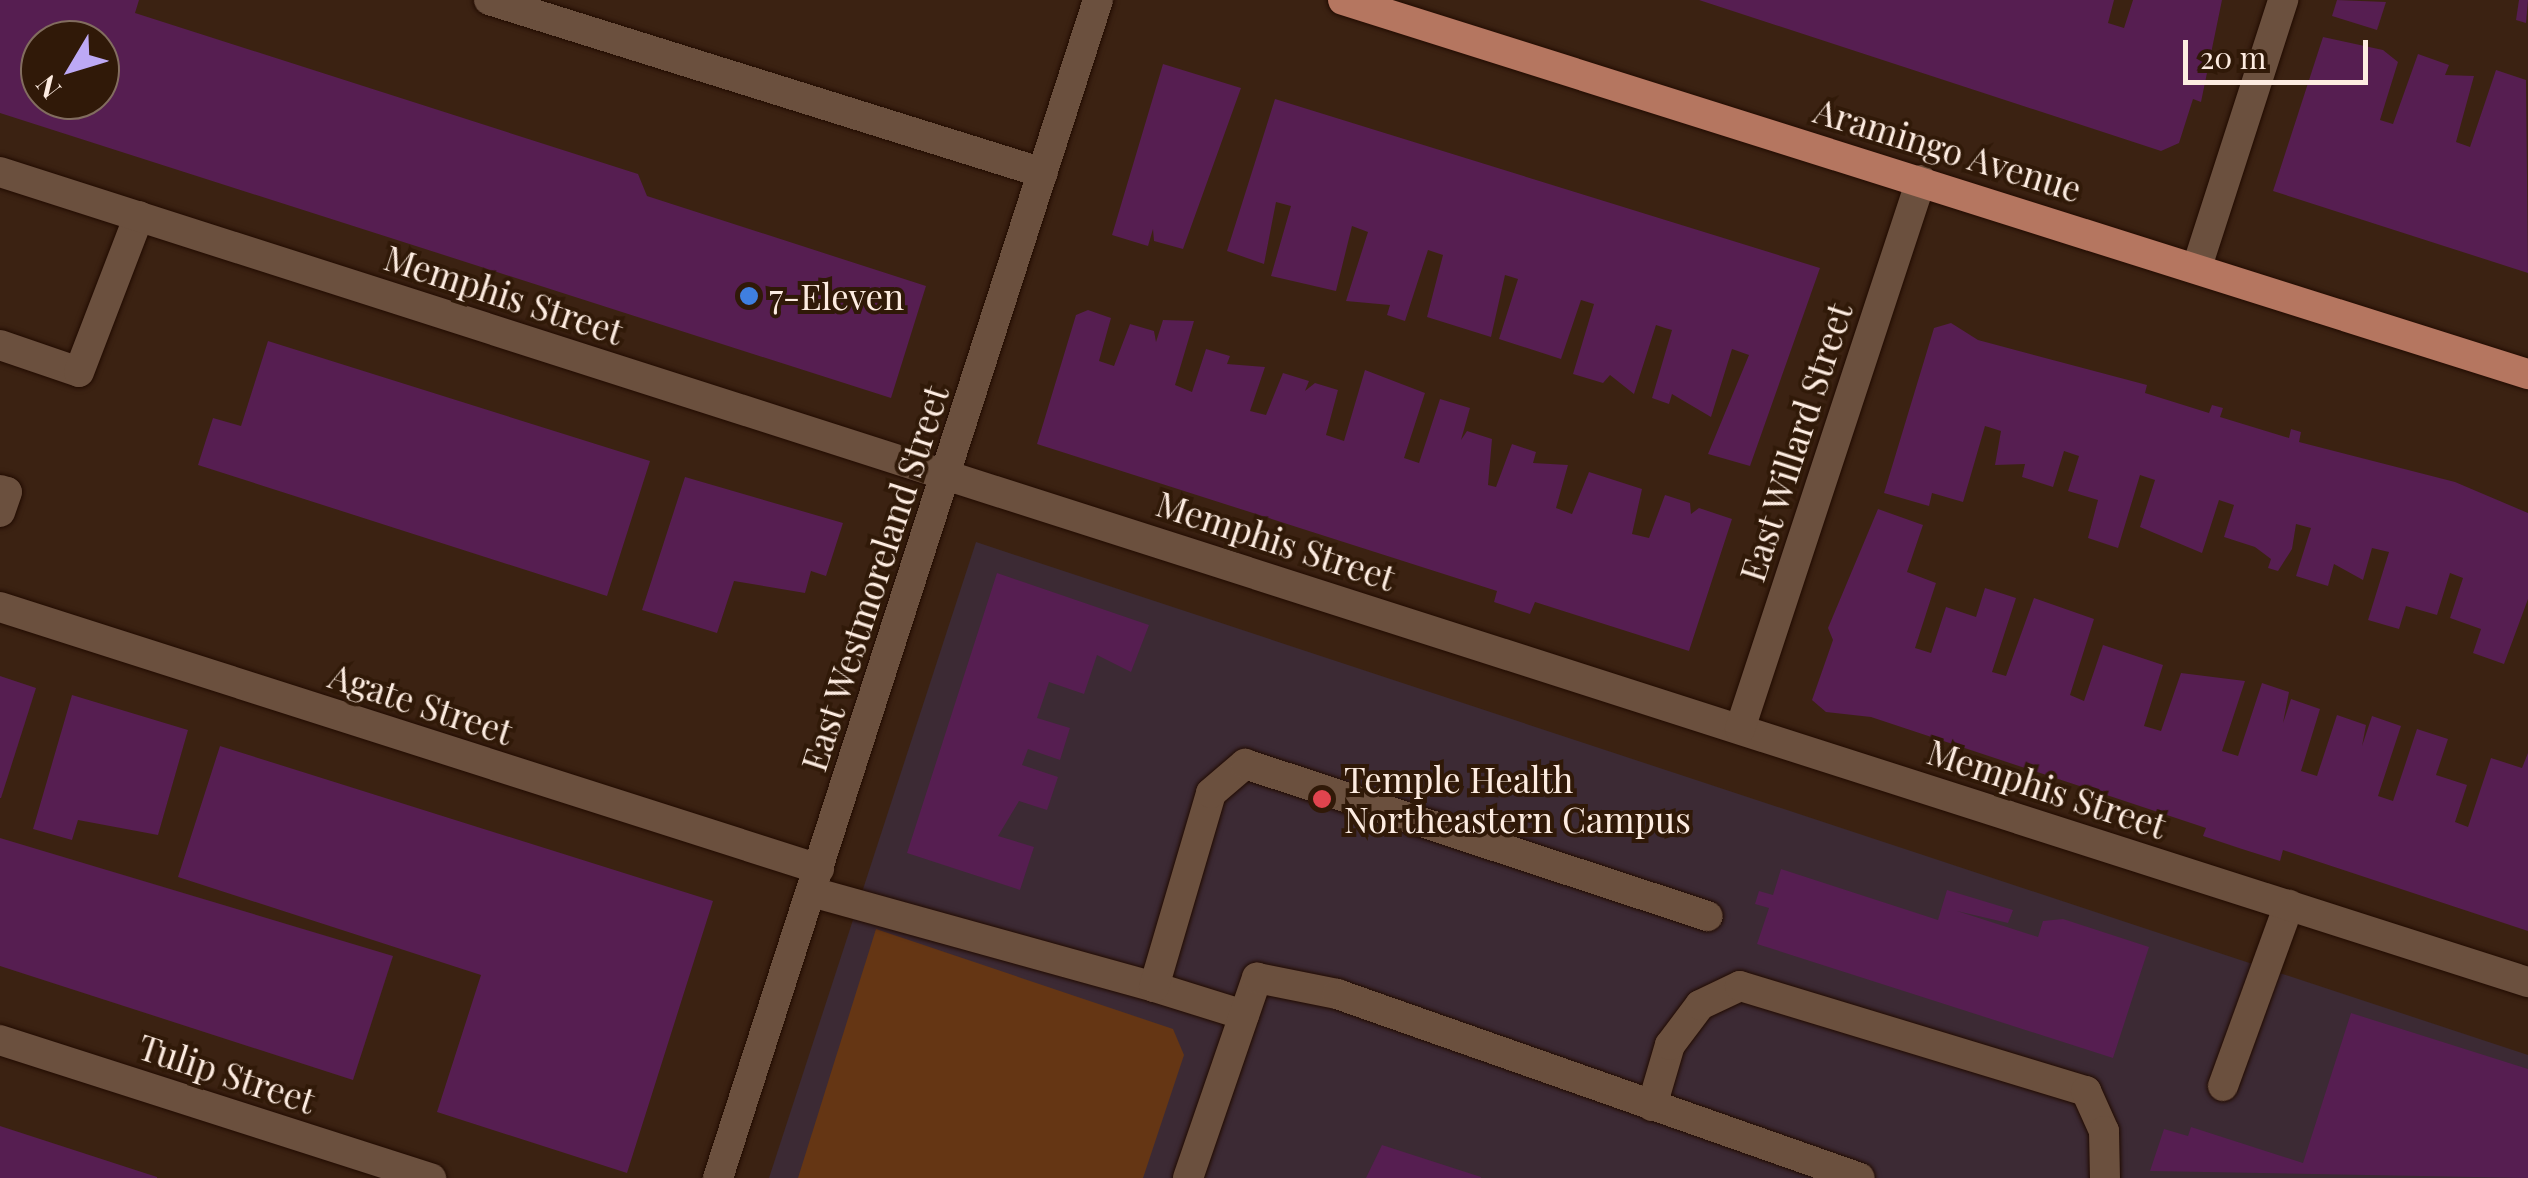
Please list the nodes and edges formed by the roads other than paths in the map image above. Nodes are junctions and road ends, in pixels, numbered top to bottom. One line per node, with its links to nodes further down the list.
1 (490, 0): 5 (street)
2 (1098, 0): 7 (street, East Westmoreland Street)
3 (1343, 0): 8 (main road, Aramingo Avenue)
4 (2283, 0): 10 (street)
5 (553, 10): 7 (street)
6 (0, 172): 9 (street, Memphis Street)
7 (1044, 172): 13 (street, East Westmoreland Street)
8 (1921, 180): 10 (main road, Aramingo Avenue); 17 (street, East Willard Street)
9 (139, 216): 11 (street); 13 (street, Memphis Street)
10 (2197, 267): 12 (main road, Aramingo Avenue)
11 (0, 345)
12 (2528, 374)
13 (948, 475): 17 (street, Memphis Street); 18 (street, East Westmoreland Street)
14 (0, 490): 15 (street)
15 (0, 512)
16 (0, 608): 18 (street, Agate Street)
17 (1740, 728): 19 (street, Memphis Street)
18 (815, 880): 22 (street, Agate Street); 28 (street, East Westmoreland Street)
19 (2290, 905): 21 (street, Memphis Street); 25 (street)
20 (1708, 916): 22 (street)
21 (2528, 982)
22 (1154, 987): 23 (street, Agate Street)
23 (1244, 1014): 26 (street); 29 (street)
24 (0, 1040): 27 (street, Tulip Street)
25 (2223, 1086)
26 (1652, 1106): 30 (street); 31 (street)
27 (431, 1178)
28 (718, 1178)
29 (1188, 1178)
30 (1860, 1178)
31 (2105, 1178)

